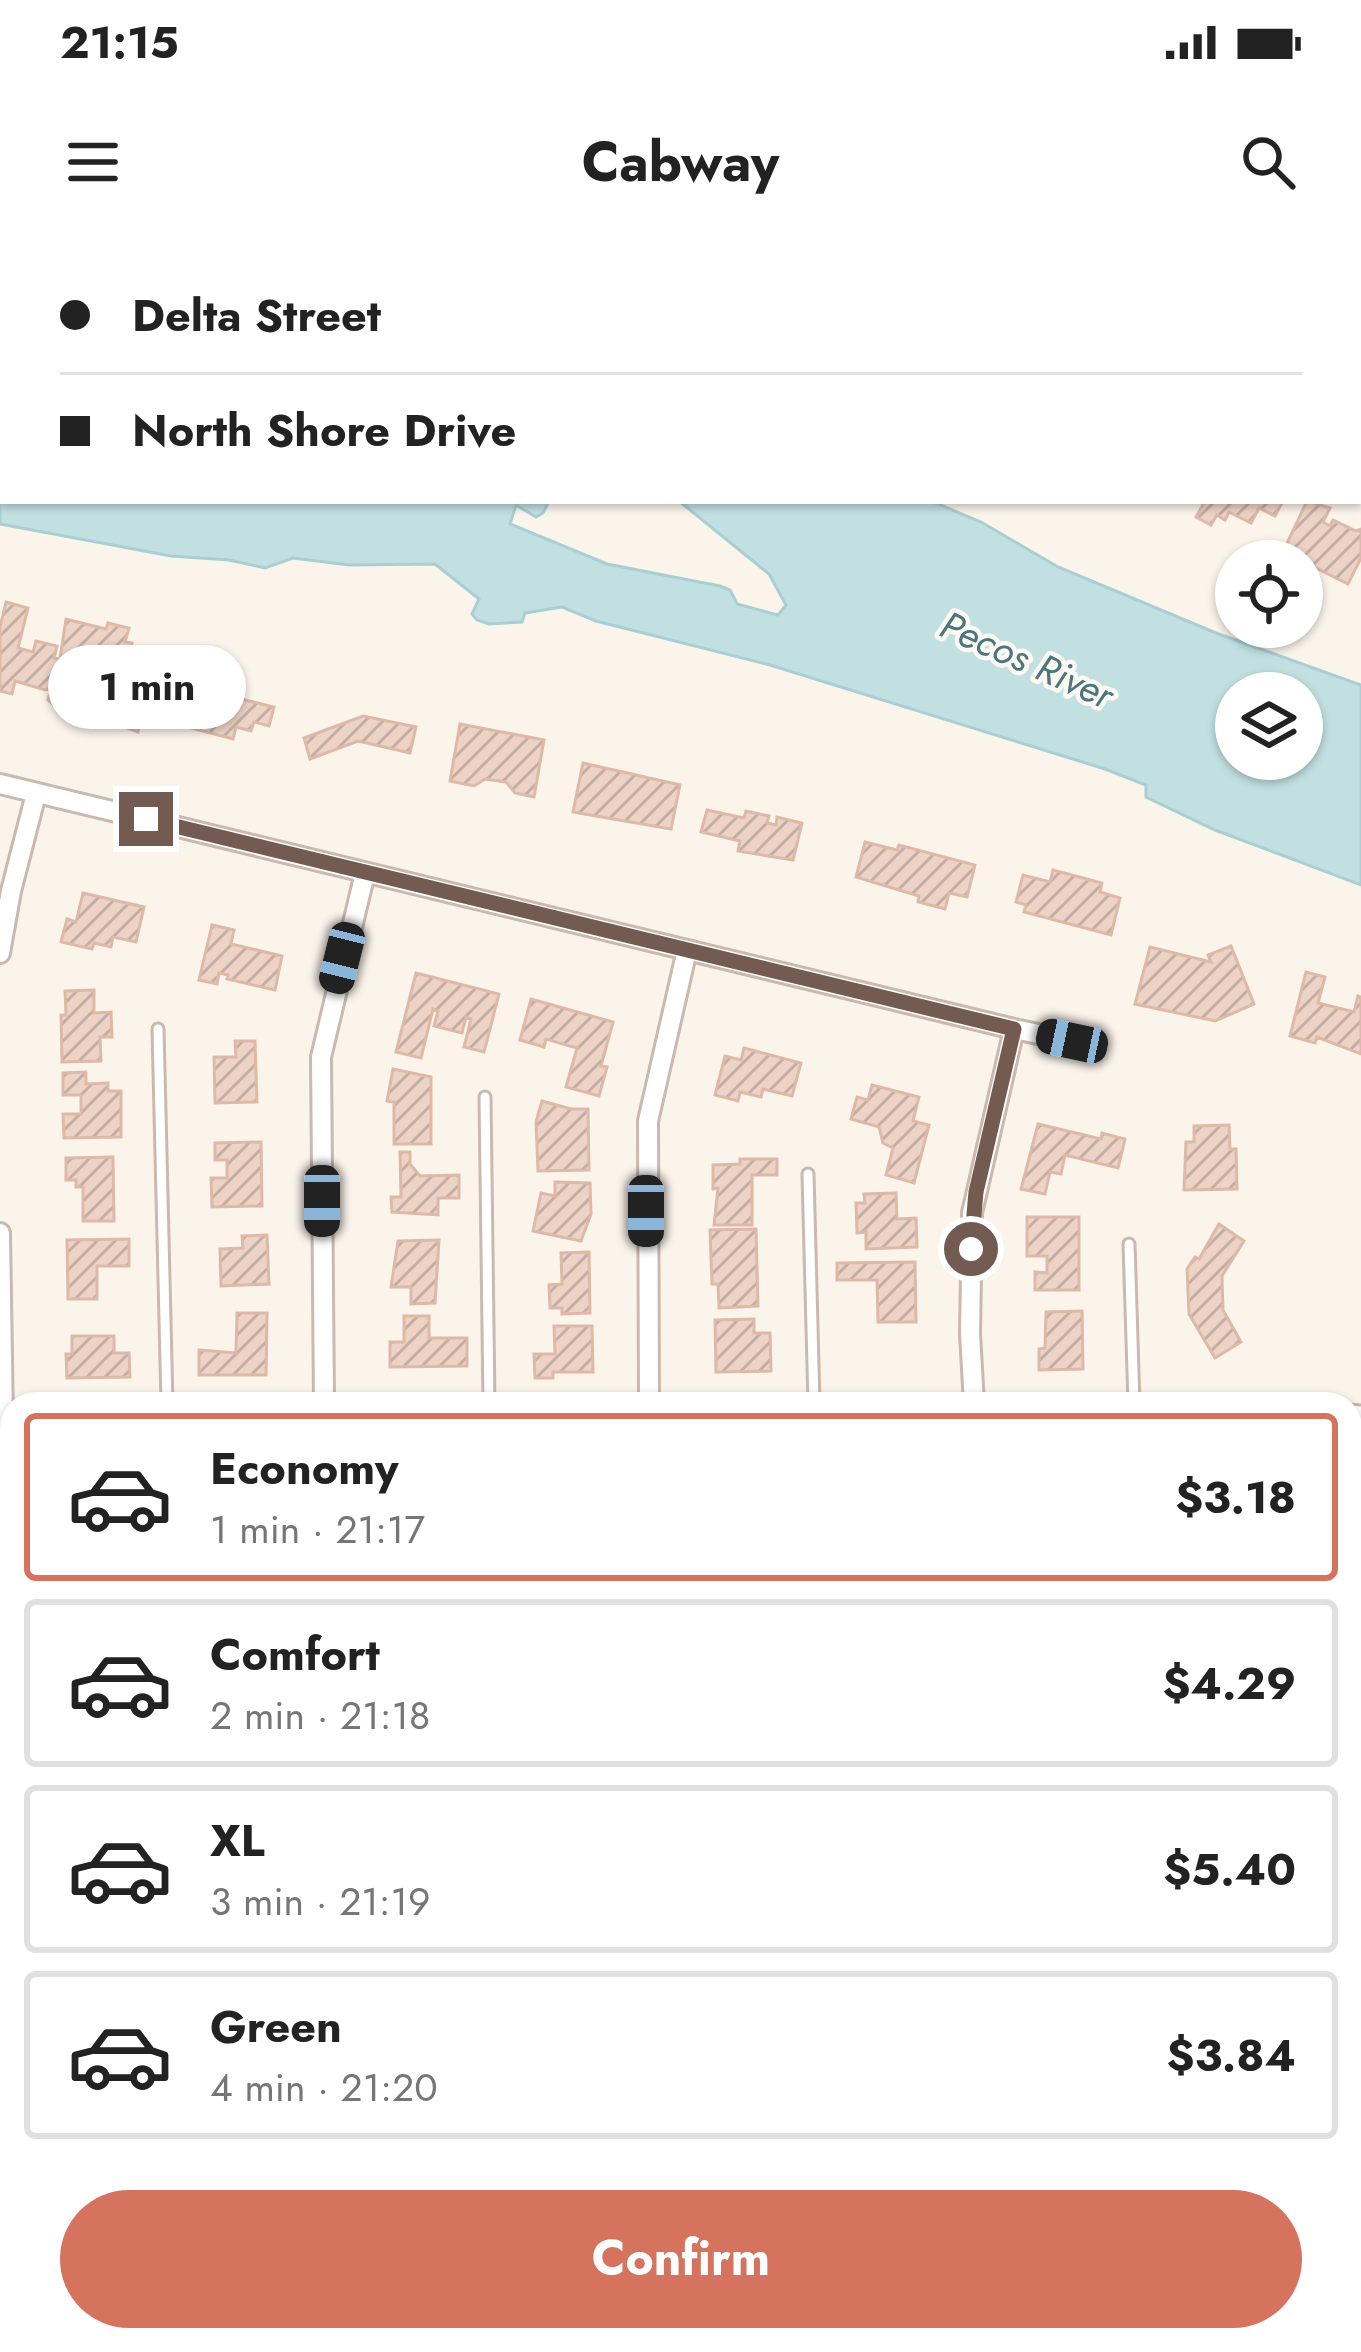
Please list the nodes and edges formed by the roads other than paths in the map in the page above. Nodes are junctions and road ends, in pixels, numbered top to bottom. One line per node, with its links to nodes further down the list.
1 (0, 784): 2 (street)
2 (36, 794): 3 (street); 5 (street)
3 (365, 874): 4 (street); 15 (street)
4 (687, 950): 7 (street); 17 (street)
5 (0, 953)
6 (158, 1028): 14 (lane)
7 (1014, 1029): 8 (street); 19 (street)
8 (1095, 1040)
9 (485, 1097): 16 (lane)
10 (808, 1174): 18 (lane)
11 (0, 1233): 13 (street)
12 (1130, 1244): 20 (lane)
13 (4, 1392)
14 (167, 1392)
15 (324, 1392)
16 (489, 1392)
17 (649, 1392)
18 (814, 1392)
19 (973, 1392)
20 (1134, 1392)

